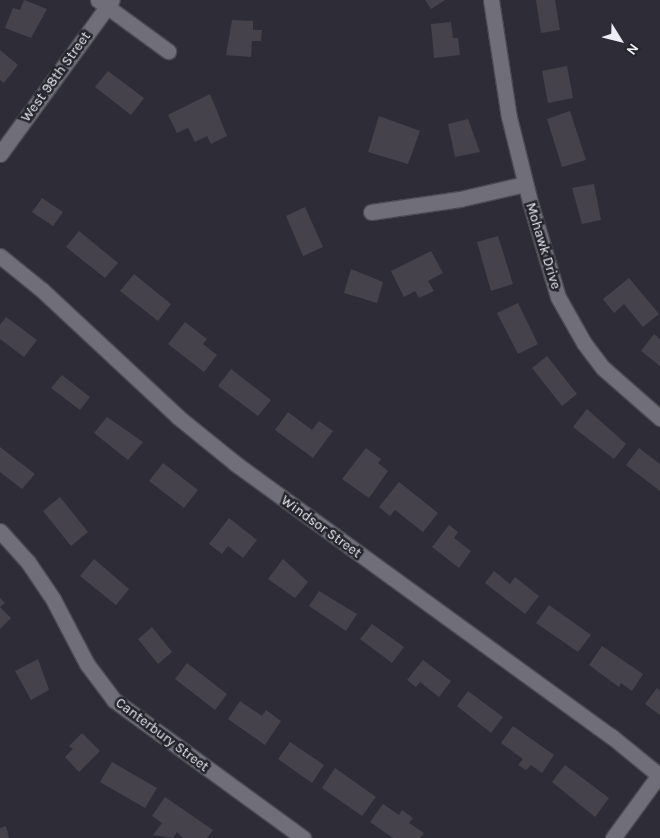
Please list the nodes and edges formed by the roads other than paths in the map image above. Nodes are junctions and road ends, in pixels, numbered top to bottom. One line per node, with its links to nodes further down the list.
1 (491, 0): 5 (street, Mohawk Drive)
2 (106, 2): 3 (street); 4 (street, West 98th Street)
3 (168, 51)
4 (0, 154)
5 (525, 184): 6 (street, Mohawk Drive); 8 (street, Mohawk Drive)
6 (372, 212)
7 (0, 256): 10 (street, Windsor Street)
8 (660, 418)
9 (0, 531): 11 (street, Canterbury Street)
10 (659, 776): 12 (street)
11 (303, 838)
12 (613, 838)

